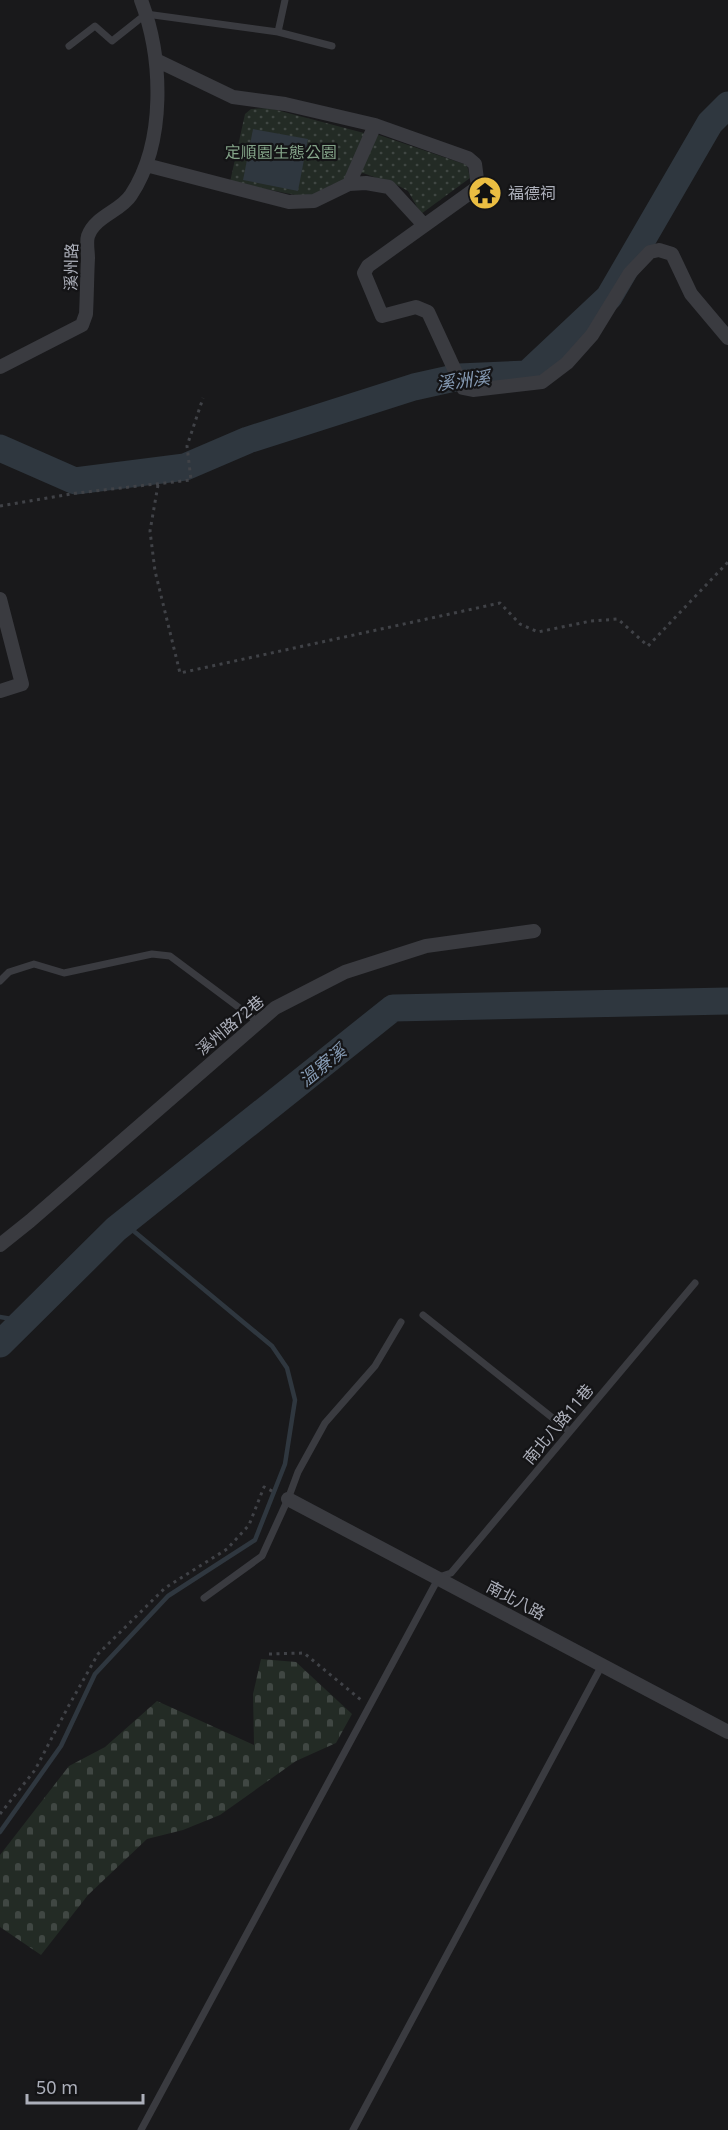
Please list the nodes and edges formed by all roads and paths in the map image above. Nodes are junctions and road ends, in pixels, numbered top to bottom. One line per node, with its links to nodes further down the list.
1 (141, 0): 3 (street, 溪州路)
2 (285, 0): 4 (lane)
3 (147, 14): 4 (lane); 5 (lane); 7 (street, 溪州路)
4 (278, 32): 6 (lane)
5 (69, 46)
6 (333, 46)
7 (156, 60): 8 (street); 9 (street, 溪州路)
8 (375, 125): 10 (street); 11 (street)
9 (146, 165): 10 (street); 13 (street, 溪州路)
10 (349, 184): 11 (street)
11 (424, 225): 12 (street)
12 (728, 338)
13 (0, 368)
14 (203, 398): 15 (path)
15 (158, 485): 16 (path); 17 (path)
16 (0, 506)
17 (728, 562)
18 (0, 599): 19 (street)
19 (0, 691)
20 (534, 931): 22 (street, 溪州路72巷)
21 (0, 981): 22 (lane)
22 (258, 1022): 23 (street, 溪州路72巷)
23 (0, 1245)
24 (695, 1283): 27 (lane, 南北八路11巷)
25 (423, 1315): 27 (lane)
26 (401, 1322): 29 (lane)
27 (569, 1431): 30 (lane, 南北八路11巷)
28 (271, 1490): 36 (path)
29 (288, 1498): 30 (street, 南北八路); 31 (lane)
30 (439, 1577): 33 (street, 南北八路); 34 (lane)
31 (204, 1598)
32 (269, 1654): 34 (path)
33 (602, 1665): 35 (street, 南北八路); 38 (lane)
34 (370, 1707): 37 (lane)
35 (728, 1732)
36 (0, 1814)
37 (141, 2130)
38 (353, 2130)

